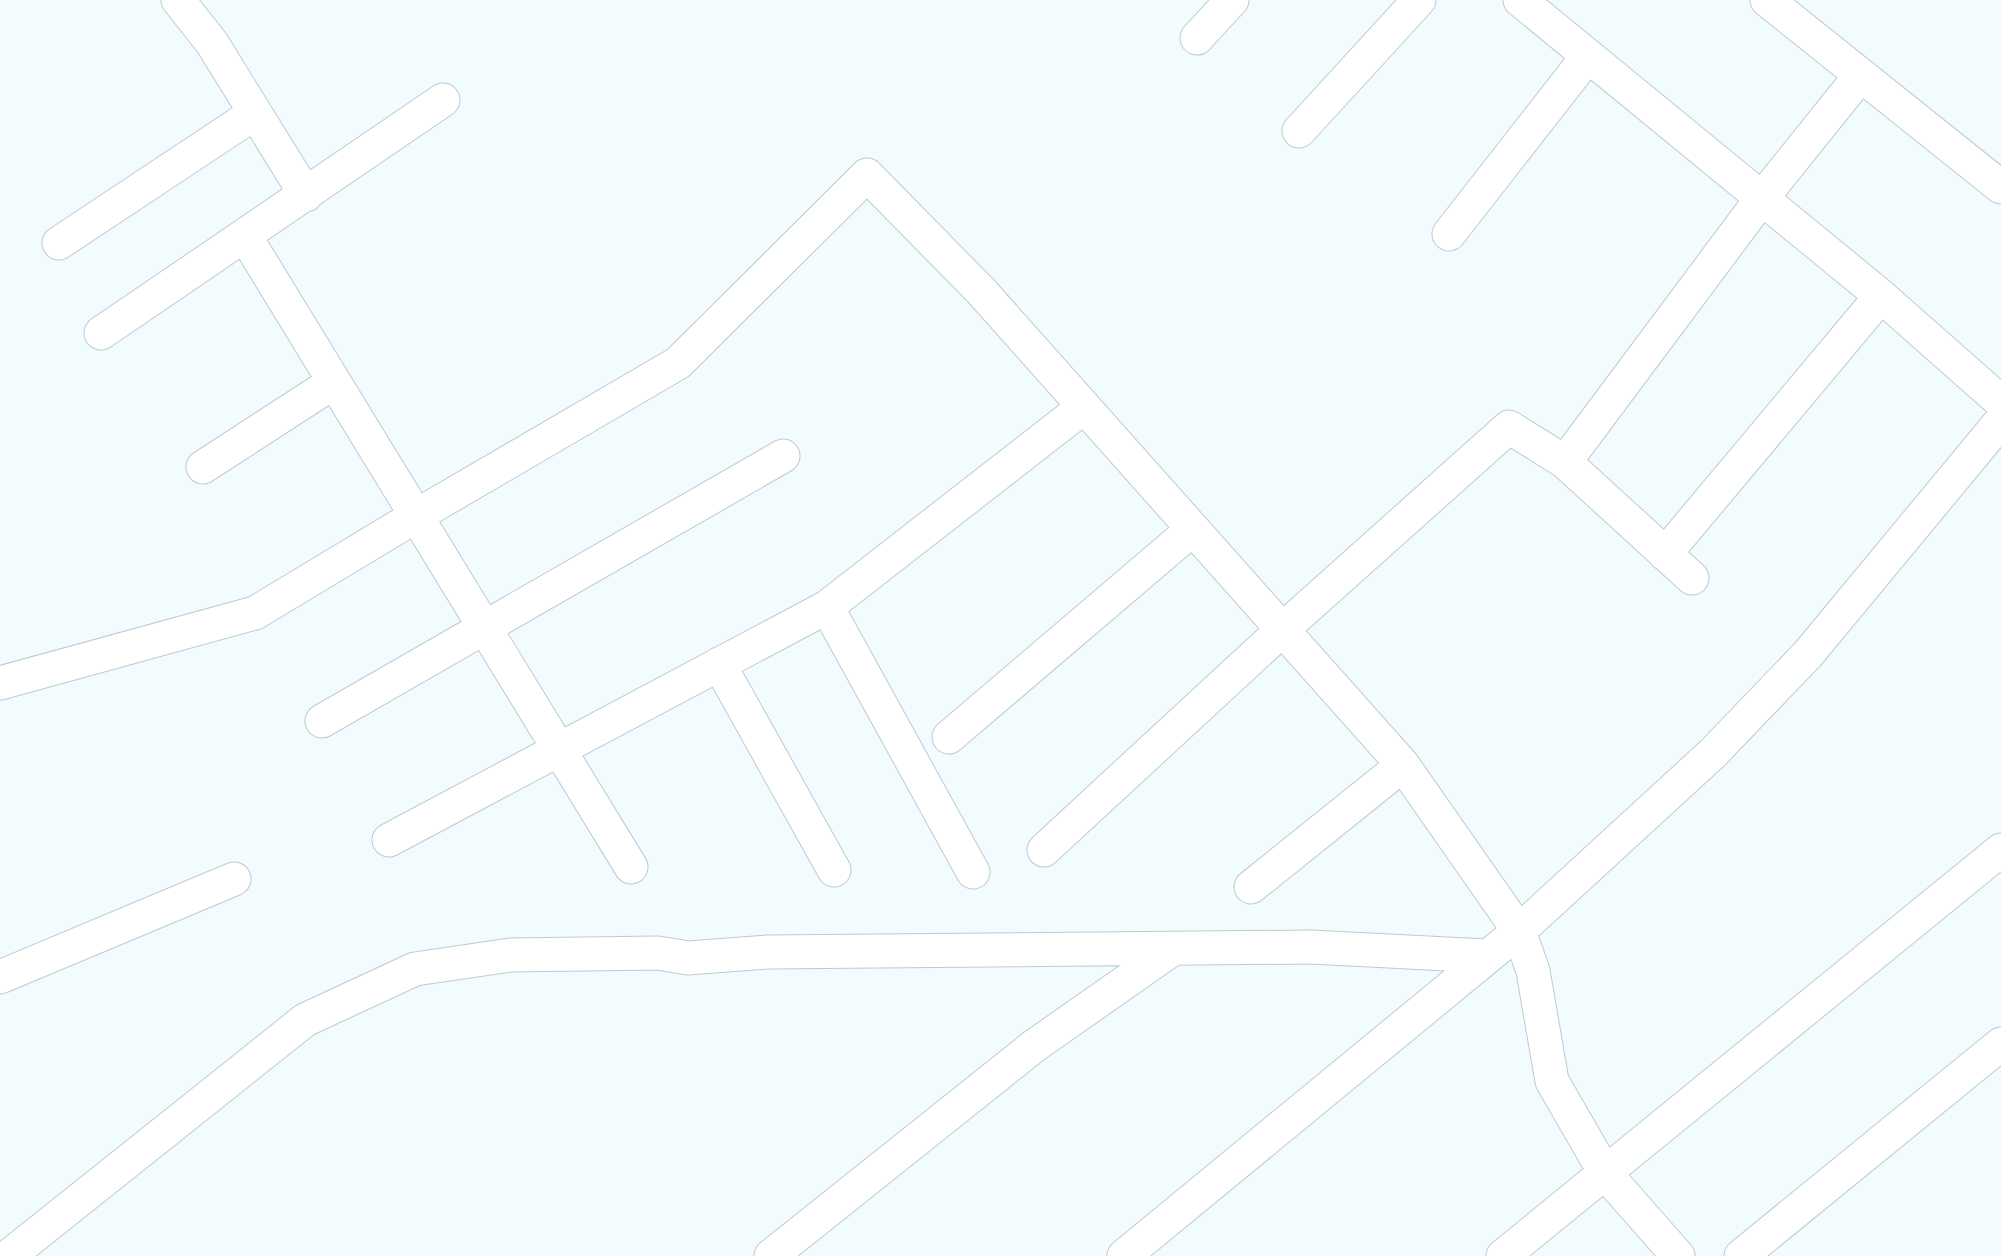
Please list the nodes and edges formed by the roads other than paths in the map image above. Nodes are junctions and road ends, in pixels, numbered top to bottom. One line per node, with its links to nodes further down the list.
1 (178, 0): 10 (street)
2 (1232, 0): 6 (street)
3 (1419, 0): 11 (street)
4 (1520, 0): 7 (street)
5 (1767, 0): 8 (street)
6 (1197, 38)
7 (1588, 56): 14 (street); 15 (street)
8 (1860, 76): 12 (street); 14 (street)
9 (443, 100): 13 (street)
10 (255, 113): 13 (street); 17 (street)
11 (1299, 131)
12 (2001, 187)
13 (306, 195): 16 (street)
14 (1762, 198): 18 (street); 25 (street)
15 (1449, 234)
16 (245, 236): 19 (street); 20 (street)
17 (59, 243)
18 (1881, 296): 21 (street); 29 (street)
19 (101, 333)
20 (334, 382): 26 (street); 27 (street)
21 (2001, 402)
22 (1084, 407): 27 (street); 28 (street); 31 (street)
23 (2001, 421): 48 (street)
24 (783, 456): 32 (street)
25 (1565, 462): 29 (street); 33 (street)
26 (203, 467)
27 (416, 516): 32 (street); 35 (street)
28 (1193, 529): 33 (street); 37 (street)
29 (1665, 554): 30 (street)
30 (1692, 578)
31 (827, 607): 34 (street); 45 (street)
32 (485, 629): 36 (street); 38 (street)
33 (1282, 630): 39 (street); 42 (street)
34 (719, 664): 38 (street); 44 (street)
35 (0, 683)
36 (322, 722)
37 (949, 737)
38 (560, 750): 40 (street); 43 (street)
39 (1403, 765): 47 (street); 48 (street)
40 (389, 840)
41 (2001, 849): 53 (street)
42 (1044, 850)
43 (631, 867)
44 (834, 870)
45 (973, 872)
46 (234, 879): 51 (street)
47 (1251, 887)
48 (1519, 930): 50 (street); 53 (street)
49 (1174, 948): 50 (street); 54 (street); 55 (street)
50 (1486, 956): 56 (street)
51 (0, 977)
52 (2001, 1044): 59 (street)
53 (1605, 1173): 57 (street); 58 (street)
54 (9, 1256)
55 (771, 1256)
56 (1124, 1256)
57 (1503, 1256)
58 (1678, 1256)
59 (1741, 1256)

